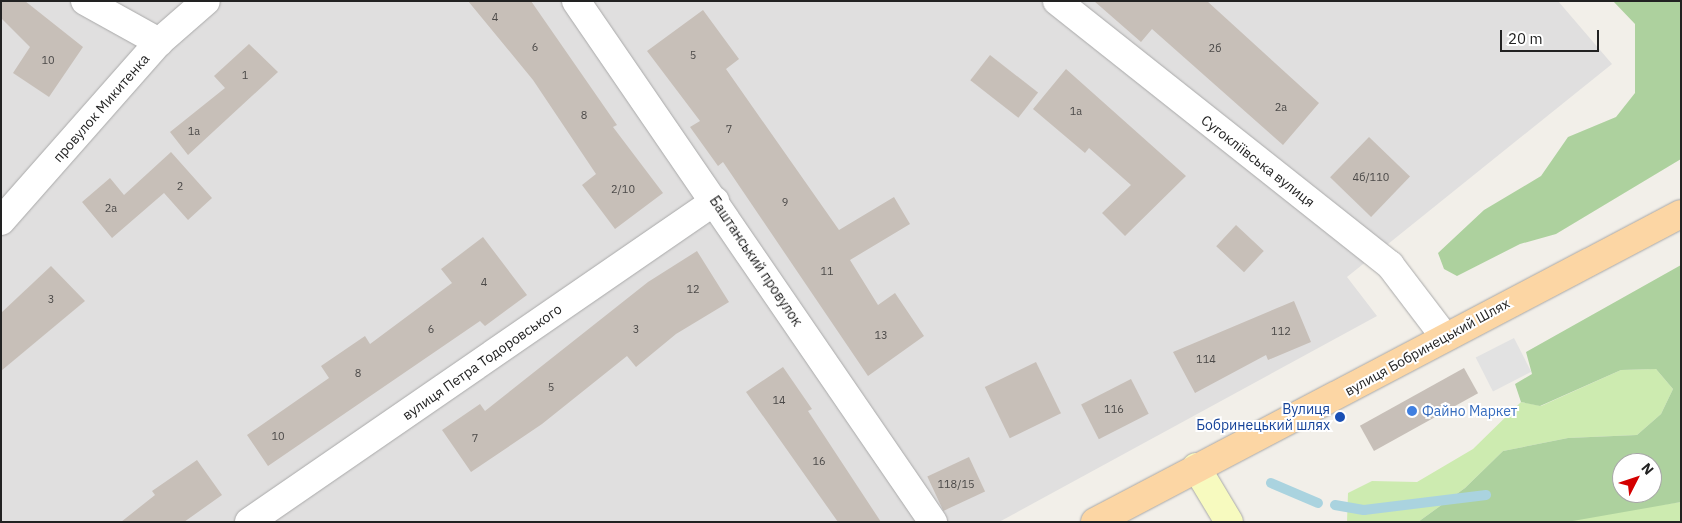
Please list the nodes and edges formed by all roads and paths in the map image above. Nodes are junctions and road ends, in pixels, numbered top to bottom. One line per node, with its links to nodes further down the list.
1 (85, 1): 5 (street)
2 (206, 1): 5 (street, провулок Микитенка)
3 (576, 1): 6 (street, Баштанський провулок)
4 (1057, 1): 9 (street, Сугокліївська вулиця)
5 (159, 42): 8 (street, провулок Микитенка)
6 (715, 202): 11 (street, вулиця Петра Тодоровського); 12 (street, Баштанський провулок)
7 (1681, 214): 9 (main road, вулиця Бобринецький Шлях)
8 (1, 221)
9 (1444, 336): 10 (main road, вулиця Бобринецький Шлях)
10 (1196, 467): 13 (main road, вулиця Бобринецький Шлях); 14 (street)
11 (249, 522)
12 (934, 522)
13 (1095, 522)
14 (1229, 522)

